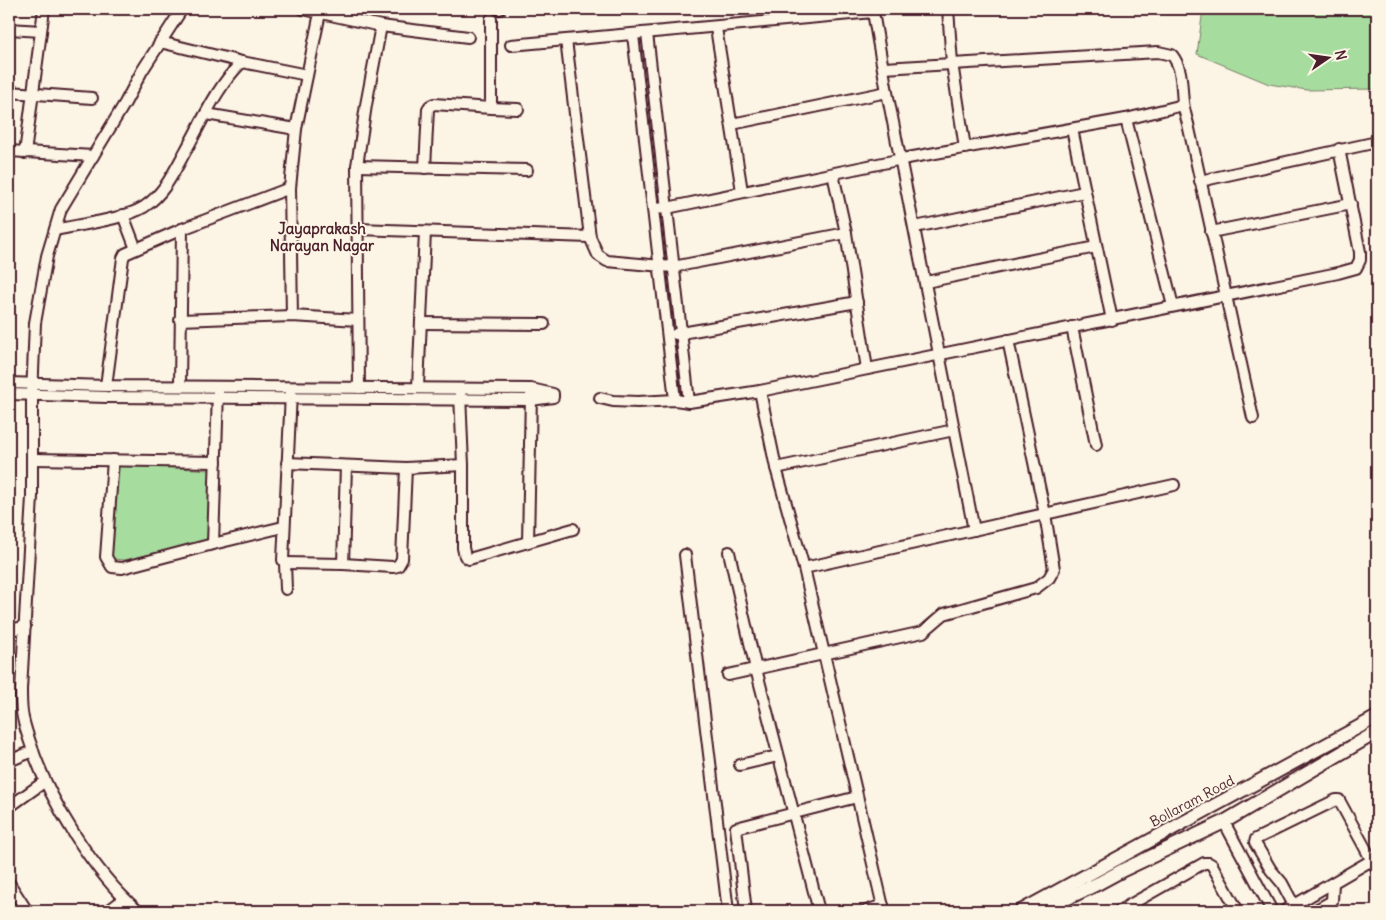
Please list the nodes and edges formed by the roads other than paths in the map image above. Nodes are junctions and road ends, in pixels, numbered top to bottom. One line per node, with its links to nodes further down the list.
1 (44, 9): 10 (street)
2 (182, 9): 15 (street)
3 (303, 9): 5 (street)
4 (948, 9): 18 (street)
5 (320, 13): 7 (street); 20 (street)
6 (491, 19): 26 (street)
7 (381, 26): 13 (street); 40 (street)
8 (716, 28): 11 (street); 19 (street); 30 (street)
9 (9, 29): 10 (street)
10 (41, 31): 23 (street)
11 (647, 34): 12 (street); 49 (street)
12 (633, 35): 14 (street); 50 (street)
13 (468, 37)
14 (566, 40): 16 (street); 59 (street)
15 (160, 42): 17 (street); 38 (street)
16 (512, 45)
17 (242, 62): 20 (street); 28 (street)
18 (952, 63): 19 (street); 25 (street); 34 (street)
19 (884, 68): 22 (street)
20 (307, 75): 31 (street)
21 (9, 92): 23 (street)
22 (887, 92): 30 (street); 39 (street)
23 (33, 94): 24 (street); 37 (street)
24 (92, 98)
25 (1183, 104): 29 (street); 44 (street)
26 (491, 108): 27 (street); 41 (street)
27 (518, 109)
28 (206, 114): 31 (street); 51 (street)
29 (1126, 118): 32 (street); 67 (street)
30 (732, 124): 46 (street)
31 (296, 129): 45 (street)
32 (1072, 129): 34 (street); 47 (street)
33 (1377, 142): 35 (street)
34 (965, 148): 39 (street)
35 (1339, 150): 44 (street); 48 (street)
36 (9, 151): 37 (street)
37 (25, 153): 38 (street)
38 (93, 156): 55 (street)
39 (902, 159): 43 (street); 52 (street)
40 (357, 166): 41 (street); 54 (street)
41 (425, 168): 42 (street)
42 (527, 170)
43 (833, 174): 46 (street); 58 (street)
44 (1200, 181): 57 (street)
45 (290, 188): 53 (street); 68 (street)
46 (742, 191): 49 (street)
47 (1084, 192): 52 (street); 60 (street)
48 (1350, 204): 57 (street); 65 (street)
49 (667, 208): 50 (street); 63 (street)
50 (653, 209): 62 (street)
51 (123, 215): 55 (street); 61 (street)
52 (915, 227): 64 (street)
53 (182, 229): 61 (street); 69 (street)
54 (358, 229): 56 (street); 70 (street)
55 (55, 230): 81 (street)
56 (425, 232): 59 (street); 72 (street)
57 (1211, 232): 65 (street)
58 (846, 233): 63 (street); 66 (street)
59 (590, 237): 62 (street)
60 (1096, 247): 64 (street); 71 (street)
61 (136, 249): 82 (street)
62 (660, 266): 63 (street); 76 (street)
63 (673, 267): 75 (street)
64 (926, 282): 78 (street)
65 (1227, 295): 67 (street); 100 (street)
66 (857, 302): 75 (street); 79 (street)
67 (1173, 306): 71 (street)
68 (292, 316): 69 (street); 70 (street)
69 (180, 320): 83 (street)
70 (358, 320): 86 (street)
71 (1112, 320): 74 (street)
72 (421, 323): 73 (street); 87 (street)
73 (544, 324)
74 (1072, 327): 77 (street); 102 (street)
75 (681, 334): 76 (street); 99 (street)
76 (667, 336): 98 (street)
77 (1008, 340): 78 (street); 112 (street)
78 (940, 354): 79 (street); 101 (street)
79 (867, 369): 90 (street)
80 (9, 382): 81 (street)
81 (33, 384): 82 (street); 92 (street)
82 (106, 386): 83 (street)
83 (180, 386): 84 (street)
84 (218, 386): 85 (street); 93 (street)
85 (291, 387): 86 (street); 94 (street)
86 (359, 388): 87 (street)
87 (418, 388): 88 (street)
88 (460, 388): 89 (street); 96 (street)
89 (532, 389): 97 (street); 97 (street)
90 (760, 391): 99 (street); 110 (street)
91 (9, 394): 92 (street)
92 (32, 396): 93 (street); 103 (street)
93 (218, 397): 94 (street); 105 (street)
94 (290, 398): 96 (street); 106 (street)
95 (600, 398): 98 (street)
96 (460, 399): 97 (street); 107 (street)
97 (531, 400): 116 (street)
98 (675, 400): 99 (street)
99 (689, 402)
100 (1253, 418)
101 (954, 430): 110 (street); 115 (street)
102 (1096, 445)
103 (33, 458): 104 (street); 124 (street)
104 (113, 460): 105 (street); 117 (street)
105 (216, 462): 117 (street)
106 (287, 463): 108 (street); 113 (street)
107 (463, 465): 109 (street); 116 (street)
108 (346, 466): 109 (street); 121 (street)
109 (406, 468): 121 (street)
110 (776, 468): 122 (street)
111 (1174, 485): 112 (street)
112 (1044, 514): 115 (street); 126 (street)
113 (283, 527): 117 (street); 120 (street)
114 (573, 529): 116 (street)
115 (974, 530): 122 (street)
116 (528, 542)
117 (213, 544)
118 (729, 552): 127 (street)
119 (685, 555): 150 (street)
120 (285, 564): 121 (street); 123 (street)
121 (343, 564)
122 (804, 568): 126 (street)
123 (286, 589)
124 (25, 627): 125 (street); 131 (street)
125 (9, 630)
126 (824, 654): 127 (street); 136 (street)
127 (756, 669): 128 (street); 132 (street)
128 (728, 674)
129 (1377, 717): 154 (main road, Bollaram Road)
130 (1377, 732): 139 (main road)
131 (33, 751): 133 (street); 135 (street)
132 (778, 756): 134 (street); 138 (street)
133 (9, 761)
134 (740, 765)
135 (44, 782): 137 (street); 144 (street)
136 (857, 797): 138 (street); 145 (street)
137 (9, 807)
138 (793, 814): 151 (street); 152 (street)
139 (1224, 822): 155 (main road); 158 (street)
140 (1372, 860): 141 (street); 142 (street); 146 (street)
141 (1377, 870)
142 (1333, 883): 146 (street); 160 (street)
143 (10, 887): 147 (street)
144 (124, 900): 148 (street); 149 (street)
145 (883, 908): 153 (street)
146 (1296, 908): 159 (street)
147 (27, 911)
148 (108, 911)
149 (138, 911)
150 (728, 911)
151 (746, 911)
152 (819, 911)
153 (866, 911)
154 (1021, 911)
155 (1041, 911)
156 (1119, 911): 157 (street)
157 (1238, 911)
158 (1272, 911)
159 (1284, 911)
160 (1314, 911)

